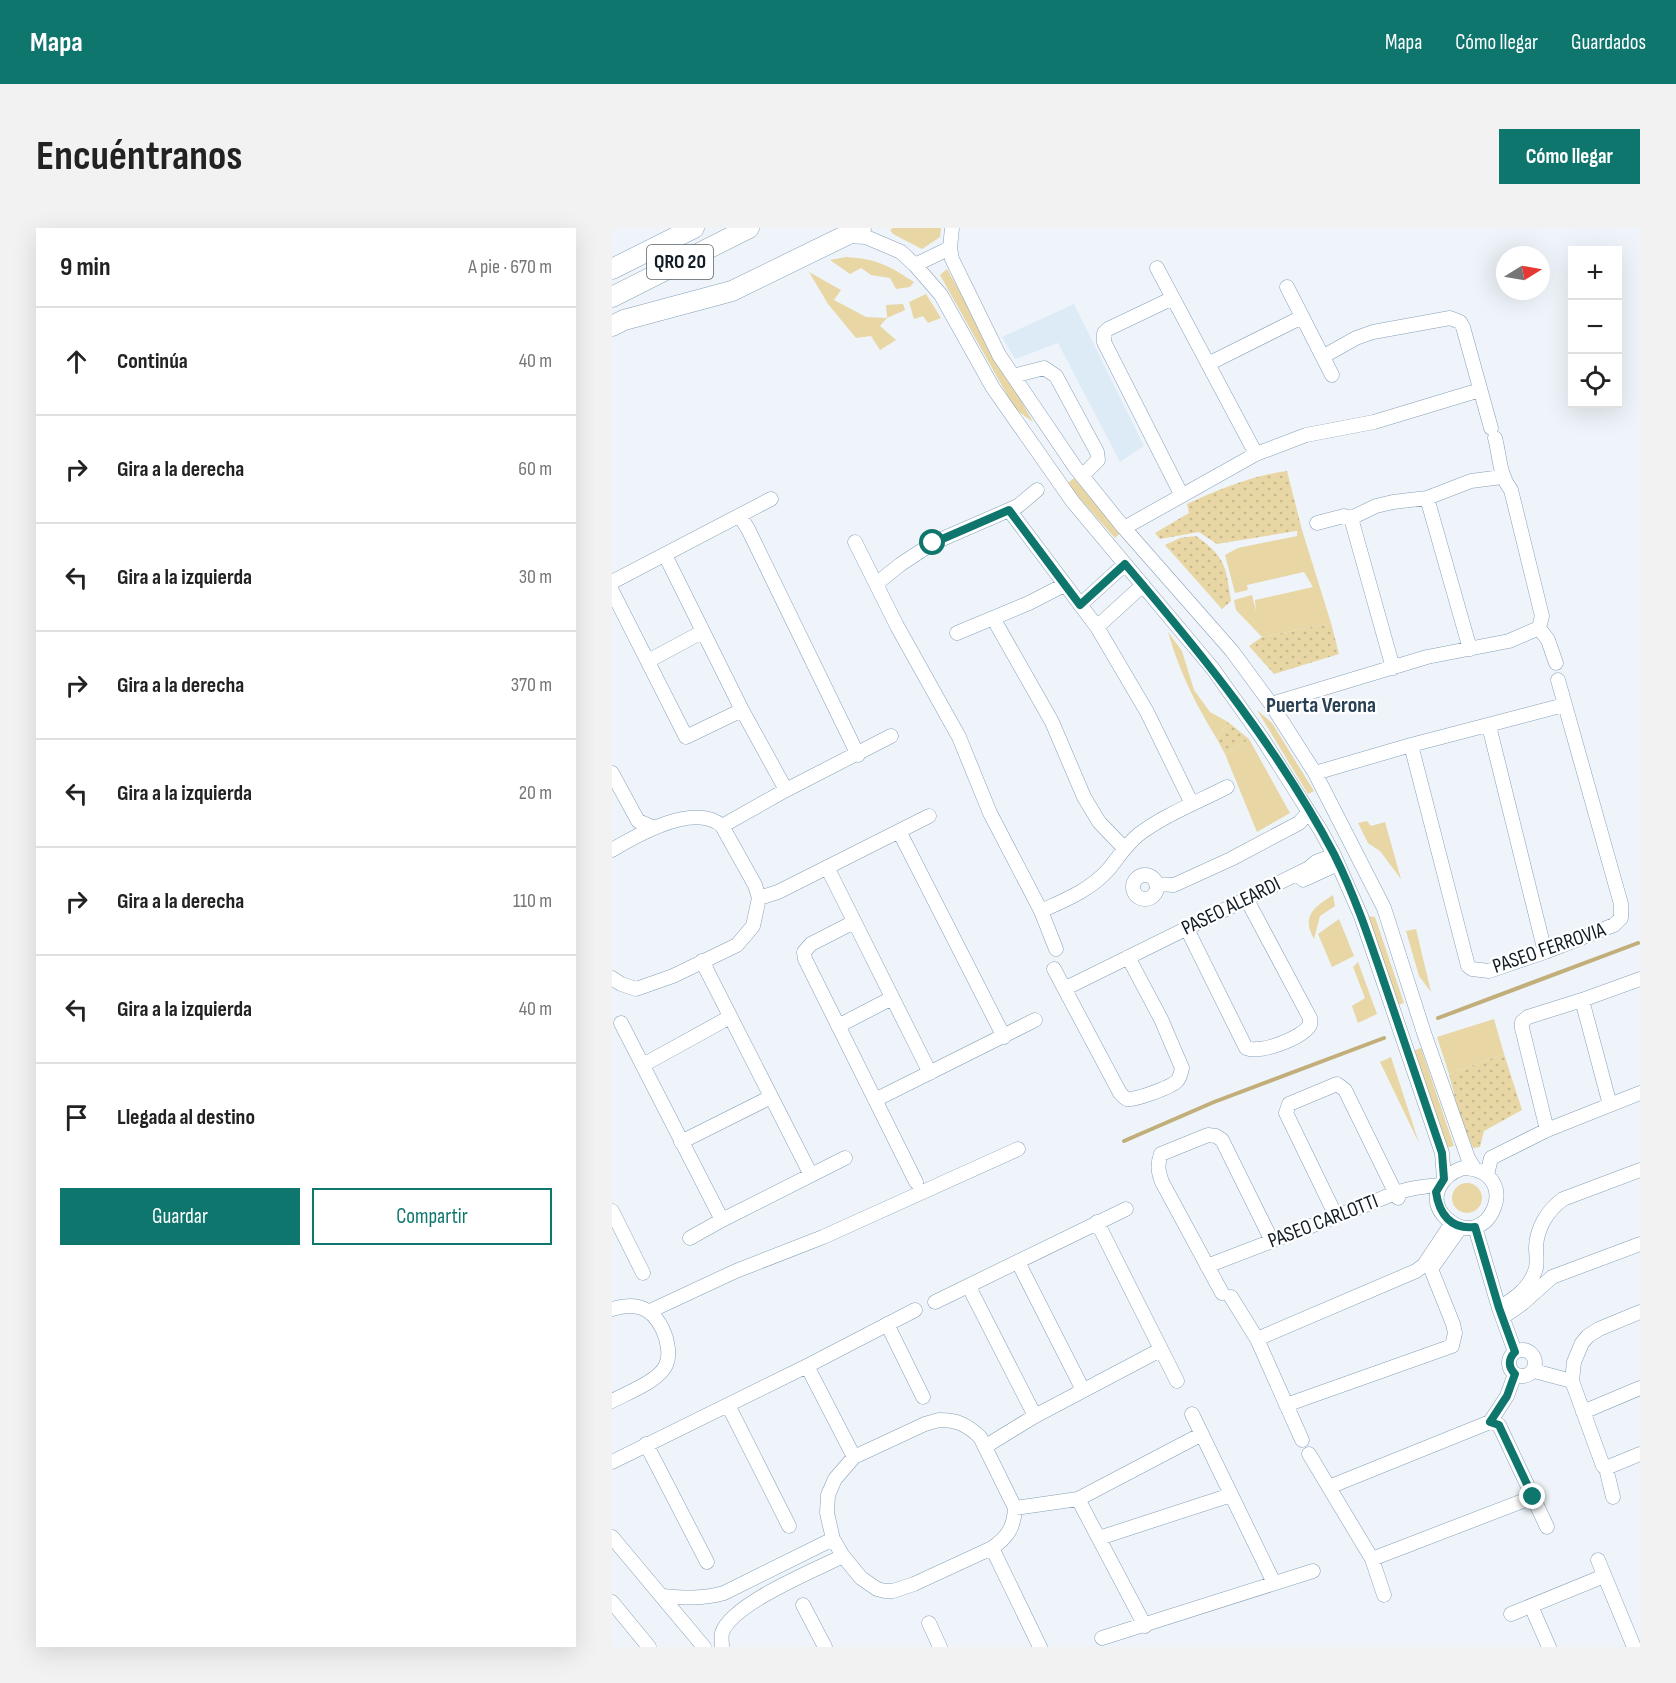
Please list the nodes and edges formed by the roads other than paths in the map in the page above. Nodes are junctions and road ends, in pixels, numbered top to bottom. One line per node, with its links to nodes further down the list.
1 (694, 228): 8 (highway, QRO 20)
2 (749, 228): 10 (highway, QRO 20)
3 (952, 228): 5 (street)
4 (854, 232): 6 (street); 13 (highway)
5 (950, 248): 6 (street); 17 (street)
6 (915, 265): 22 (street)
7 (1157, 268): 11 (street)
8 (612, 269)
9 (1287, 287): 12 (street)
10 (612, 297)
11 (1173, 298): 15 (street); 24 (street)
12 (1302, 317): 14 (street); 15 (street)
13 (612, 326)
14 (1324, 356): 16 (street); 18 (street)
15 (1208, 364): 19 (street)
16 (1332, 375)
17 (1013, 376): 20 (street); 20 (street)
18 (1480, 390): 19 (street); 21 (street)
19 (1256, 454): 24 (street)
20 (1079, 471): 22 (street); 31 (street)
21 (1502, 477): 25 (street); 43 (street)
22 (1058, 482): 34 (street)
23 (1037, 490): 27 (street)
24 (1181, 494): 31 (street)
25 (1427, 498): 29 (street); 46 (street)
26 (771, 499): 28 (street)
27 (1009, 510): 36 (street); 37 (street)
28 (740, 516): 33 (street); 59 (street)
29 (1351, 518): 30 (street); 50 (street)
30 (1317, 523)
31 (1124, 528): 47 (street)
32 (855, 542): 36 (street)
33 (665, 555): 35 (street); 44 (street)
34 (1125, 564): 38 (street); 40 (street)
35 (612, 582)
36 (876, 585): 79 (street)
37 (1064, 585): 40 (street); 41 (street)
38 (1143, 585): 42 (street); 51 (street)
39 (612, 591): 48 (street)
40 (1080, 605): 42 (street)
41 (993, 618): 45 (street); 71 (street)
42 (1097, 627): 64 (street)
43 (1539, 628): 46 (street); 49 (street)
44 (702, 632): 48 (street); 55 (street)
45 (957, 633)
46 (1470, 649): 50 (street)
47 (1232, 651): 51 (street); 53 (street)
48 (648, 661): 55 (street)
49 (1556, 663)
50 (1393, 668): 53 (street)
51 (1213, 669): 65 (street)
52 (1558, 680): 54 (street)
53 (1271, 704): 60 (street)
54 (1564, 705): 56 (street); 84 (street, PASEO FERROVIA)
55 (742, 710): 63 (street)
56 (1489, 726): 58 (street); 84 (street)
57 (891, 736): 59 (street)
58 (1411, 745): 60 (street); 84 (street, PASEO FERROVIA)
59 (858, 755): 63 (street)
60 (1315, 773): 78 (street)
61 (613, 782): 68 (street); 70 (street)
62 (1227, 787): 64 (street)
63 (786, 790): 67 (street)
64 (1192, 804): 71 (street)
65 (1309, 812): 73 (street); 75 (street)
66 (929, 816): 69 (street)
67 (722, 826): 68 (street); 76 (street)
68 (652, 827): 70 (street)
69 (899, 831): 74 (street); 97 (street)
70 (633, 837): 72 (street)
71 (1124, 848): 79 (street)
72 (612, 850)
73 (1336, 859): 77 (street, PASEO ALEARDI); 80 (street)
74 (827, 867): 76 (street); 81 (street)
75 (1156, 884)
76 (759, 898): 86 (street)
77 (1248, 902): 82 (street, PASEO ALEARDI); 82 (street)
78 (1384, 908): 80 (street); 109 (street)
79 (1041, 911): 83 (street)
80 (1361, 916): 112 (street)
81 (854, 922): 91 (street); 96 (street)
82 (1188, 932): 85 (street, PASEO ALEARDI)
83 (1056, 949)
84 (1545, 952)
85 (1130, 960): 90 (street, PASEO ALEARDI); 90 (street)
86 (702, 961): 88 (street); 93 (street)
87 (1054, 969): 90 (street)
88 (612, 978)
89 (1640, 979): 92 (street)
90 (1068, 992)
91 (892, 998): 96 (street); 99 (street)
92 (1582, 1000): 103 (street); 104 (street)
93 (730, 1017): 98 (street); 101 (street)
94 (1035, 1020): 97 (street)
95 (621, 1023): 98 (street)
96 (838, 1026): 102 (street)
97 (1004, 1037): 99 (street)
98 (643, 1065): 105 (street)
99 (930, 1073): 102 (street)
100 (1640, 1093): 103 (street)
101 (771, 1097): 105 (street); 110 (street)
102 (875, 1100): 111 (street)
103 (1610, 1105): 104 (street)
104 (1547, 1130): 109 (street)
105 (681, 1142): 117 (street)
106 (1018, 1149): 134 (street)
107 (845, 1158): 110 (street)
108 (1640, 1170): 127 (street)
109 (1480, 1171): 112 (street); 120 (street)
110 (811, 1175): 117 (street)
111 (916, 1182)
112 (1440, 1185): 113 (street, PASEO CARLOTTI); 119 (street)
113 (1397, 1195): 116 (street, PASEO CARLOTTI); 116 (street)
114 (1126, 1209): 118 (street)
115 (612, 1211): 128 (street)
116 (1336, 1216): 122 (street, PASEO CARLOTTI)
117 (722, 1220): 121 (street)
118 (1096, 1222): 124 (street); 139 (street)
119 (1456, 1225): 120 (street); 126 (street)
120 (1475, 1227): 136 (street)
121 (690, 1238)
122 (1272, 1241): 125 (street, PASEO CARLOTTI); 125 (street)
123 (1640, 1244): 129 (street)
124 (1018, 1262): 130 (street); 147 (street)
125 (1207, 1266): 138 (street)
126 (1428, 1267): 138 (street); 151 (street)
127 (1536, 1270): 129 (street); 136 (street)
128 (643, 1273)
129 (1552, 1277): 136 (street)
130 (969, 1287): 131 (street); 154 (street)
131 (935, 1302)
132 (612, 1309): 134 (street)
133 (915, 1310): 137 (street)
134 (650, 1311): 149 (street)
135 (1640, 1312): 144 (street)
136 (1501, 1313): 140 (street)
137 (887, 1324): 141 (street); 148 (street)
138 (1257, 1339): 151 (street)
139 (1160, 1350): 145 (street); 147 (street)
140 (1515, 1352): 142 (street); 143 (street)
141 (807, 1366): 150 (street); 162 (street)
142 (1535, 1366): 143 (street); 144 (street)
143 (1515, 1374): 155 (street)
144 (1573, 1376): 152 (street)
145 (1177, 1381)
146 (1640, 1388): 152 (street)
147 (1083, 1390): 154 (street)
148 (923, 1397)
149 (612, 1401)
150 (728, 1405): 158 (street); 171 (street)
151 (1286, 1405): 157 (street)
152 (1583, 1412): 164 (street)
153 (1192, 1414): 156 (street)
154 (1035, 1416): 159 (street)
155 (1490, 1422): 165 (street); 167 (street)
156 (1202, 1434): 166 (street); 169 (street)
157 (1302, 1440)
158 (646, 1444): 163 (street); 180 (street)
159 (986, 1446): 162 (street); 170 (street)
160 (1309, 1454): 165 (street)
161 (1640, 1455): 164 (street)
162 (854, 1457): 175 (street)
163 (612, 1462)
164 (1605, 1468): 168 (street)
165 (1329, 1487): 178 (street)
166 (1231, 1495): 174 (street); 183 (street)
167 (1533, 1497): 172 (street); 178 (street)
168 (1613, 1497)
169 (1078, 1499): 170 (street); 174 (street)
170 (1015, 1508): 176 (street)
171 (789, 1526)
172 (1547, 1527)
173 (612, 1537): 185 (street)
174 (1099, 1538): 191 (street)
175 (833, 1539): 177 (street); 185 (street)
176 (992, 1548): 177 (street); 198 (street)
177 (843, 1556): 195 (street)
178 (1372, 1559): 184 (street)
179 (1598, 1560): 182 (street)
180 (707, 1562)
181 (1313, 1570): 183 (street)
182 (1604, 1576): 188 (street); 200 (street)
183 (1274, 1583): 191 (street)
184 (1384, 1595)
185 (663, 1596): 194 (street)
186 (612, 1602): 193 (street)
187 (803, 1605): 196 (street)
188 (1530, 1606): 189 (street); 199 (street)
189 (1511, 1614)
190 (929, 1623): 197 (street)
191 (1145, 1626): 192 (street)
192 (1102, 1638)
193 (649, 1647)
194 (704, 1647)
195 (722, 1647)
196 (825, 1647)
197 (940, 1647)
198 (1040, 1647)
199 (1549, 1647)
200 (1634, 1647)

